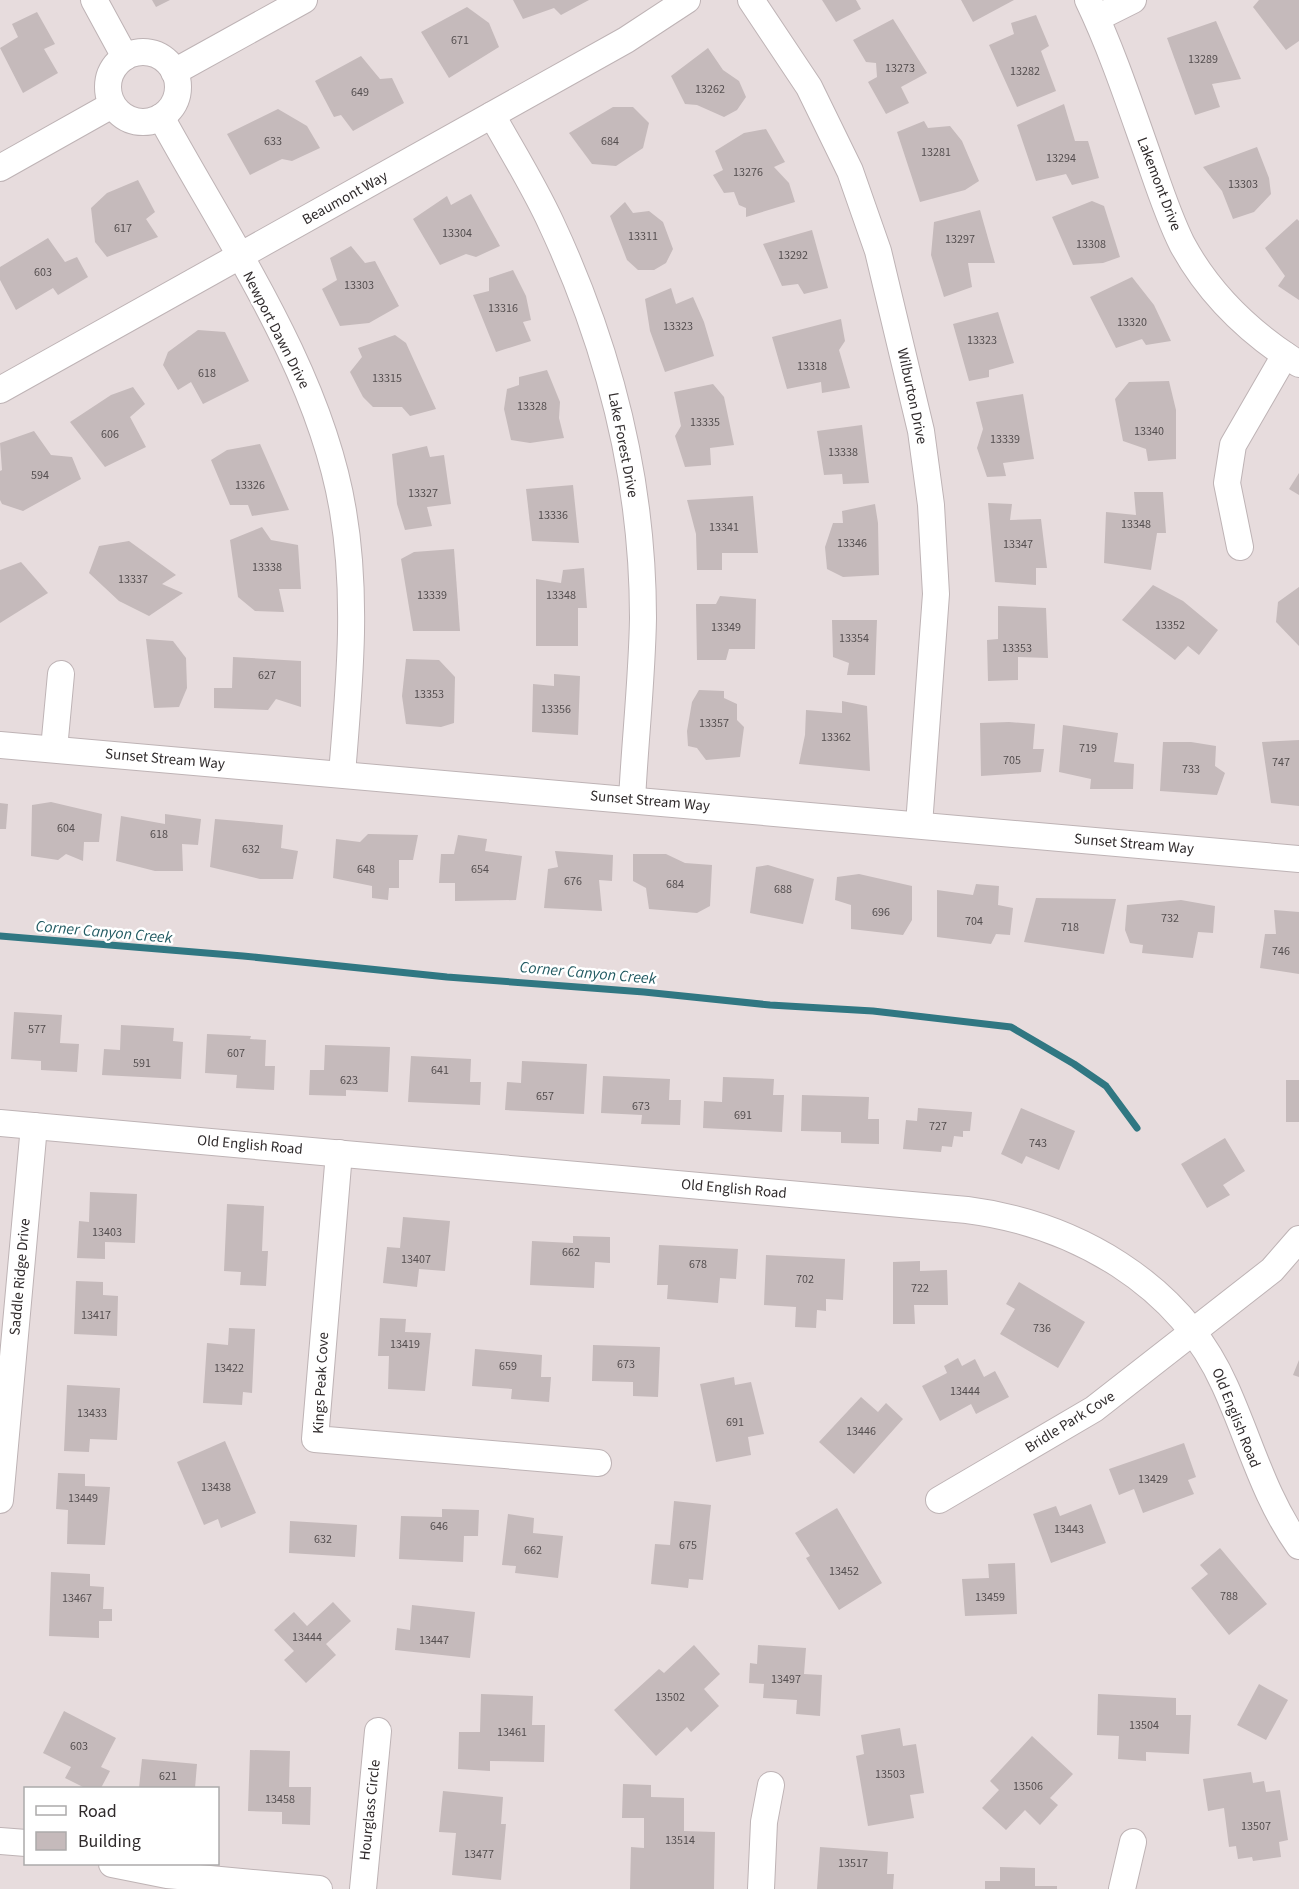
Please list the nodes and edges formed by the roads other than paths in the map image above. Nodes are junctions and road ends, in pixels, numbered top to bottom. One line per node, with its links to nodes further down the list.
1 (94, 0): 7 (street)
2 (304, 0): 8 (street)
3 (687, 0): 10 (street, Beaumont Way)
4 (751, 0): 22 (street, Wilburton Drive)
5 (1133, 0): 6 (street)
6 (1092, 9): 14 (street, Lakemont Drive)
7 (125, 57): 8 (street); 9 (street)
8 (174, 72): 11 (street)
9 (112, 105): 11 (street); 12 (street)
10 (492, 115): 13 (street, Beaumont Way); 21 (street, Lake Forest Drive)
11 (160, 117): 13 (street, Newport Dawn Drive)
12 (0, 168)
13 (239, 258): 15 (street, Beaumont Way); 20 (street, Newport Dawn Drive)
14 (1292, 360): 16 (street)
15 (0, 390)
16 (1240, 547)
17 (61, 674): 19 (street)
18 (0, 744): 19 (street, Sunset Stream Way)
19 (54, 749): 20 (street, Sunset Stream Way)
20 (342, 774): 21 (street, Sunset Stream Way)
21 (632, 800): 22 (street, Sunset Stream Way)
22 (918, 825): 23 (street, Sunset Stream Way)
23 (1299, 859)
24 (0, 1123): 25 (street, Old English Road)
25 (34, 1126): 26 (street, Old English Road); 30 (street, Saddle Ridge Drive)
26 (339, 1153): 28 (street, Old English Road); 29 (street, Kings Peak Cove)
27 (1299, 1239): 28 (street, Bridle Park Cove)
28 (1194, 1334): 31 (street, Bridle Park Cove); 32 (street, Old English Road)
29 (598, 1463)
30 (0, 1500)
31 (939, 1500)
32 (1299, 1546)
33 (378, 1731): 40 (street, Hourglass Circle)
34 (771, 1785): 41 (street)
35 (0, 1840): 37 (street)
36 (1133, 1842): 42 (street)
37 (24, 1843)
38 (122, 1865): 39 (street)
39 (319, 1889)
40 (363, 1889)
41 (761, 1889)
42 (1122, 1889)

